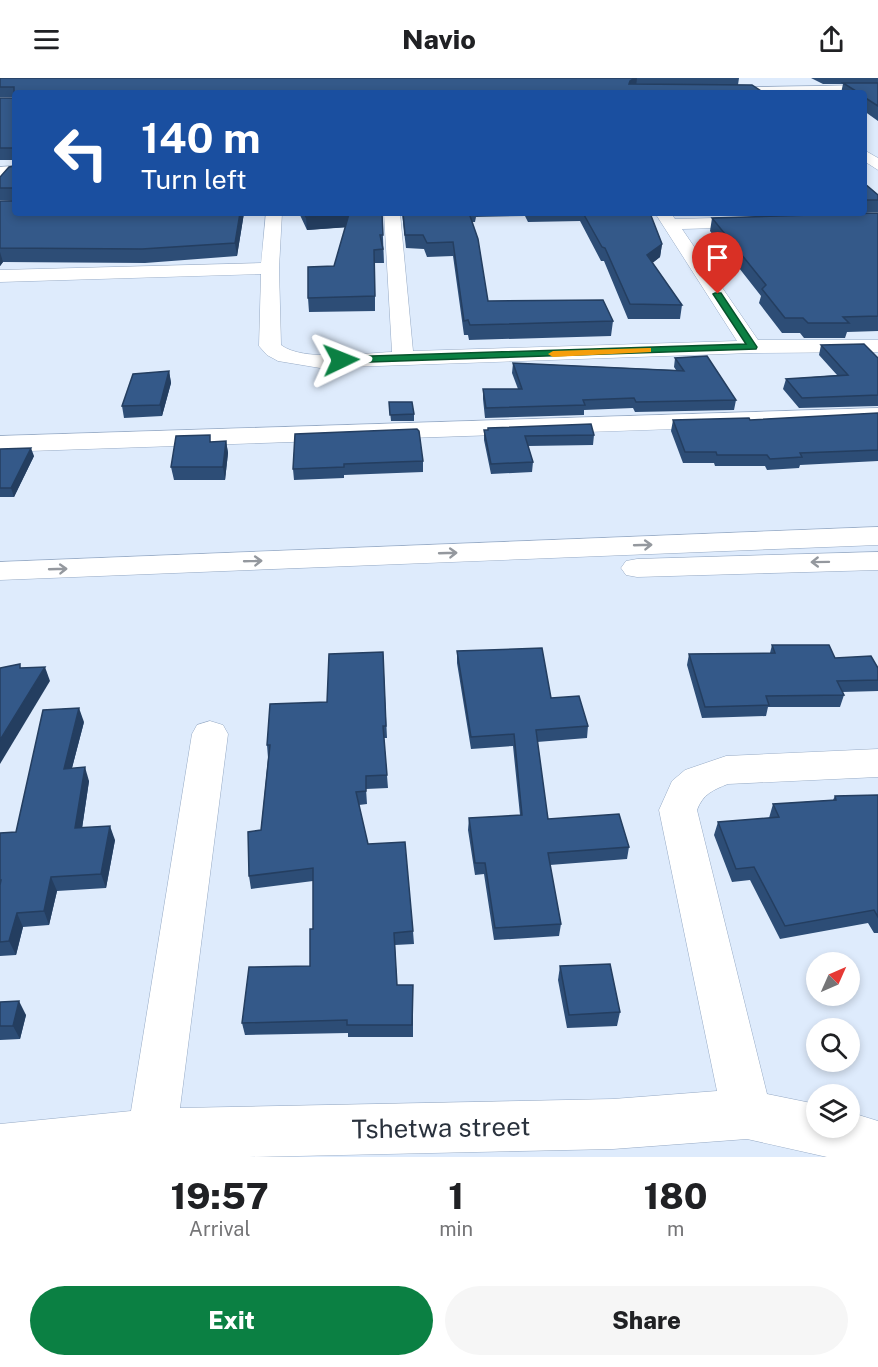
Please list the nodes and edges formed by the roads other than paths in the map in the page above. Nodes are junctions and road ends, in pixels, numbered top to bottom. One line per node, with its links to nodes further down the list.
1 (767, 78): 4 (street)
2 (775, 78): 5 (street)
3 (878, 89): 6 (street)
4 (785, 90)
5 (786, 90)
6 (848, 90)
7 (274, 216): 11 (street)
8 (392, 216): 15 (street)
9 (668, 219): 10 (street); 14 (street)
10 (775, 222)
11 (270, 268): 12 (street); 15 (street)
12 (0, 276)
13 (878, 346): 14 (street)
14 (752, 347): 15 (street)
15 (403, 359)
16 (878, 415): 17 (street)
17 (0, 444)
18 (878, 536): 20 (main road, one-way to 18)
19 (878, 561): 21 (main road, one-way to 21)
20 (0, 571)
21 (0, 592)
22 (210, 734): 25 (street)
23 (878, 763): 24 (street)
24 (747, 1114): 25 (street, Tshetwa street); 26 (street, Tshetwa street)
25 (152, 1134): 27 (street, Tshetwa street)
26 (878, 1147)
27 (0, 1149)

